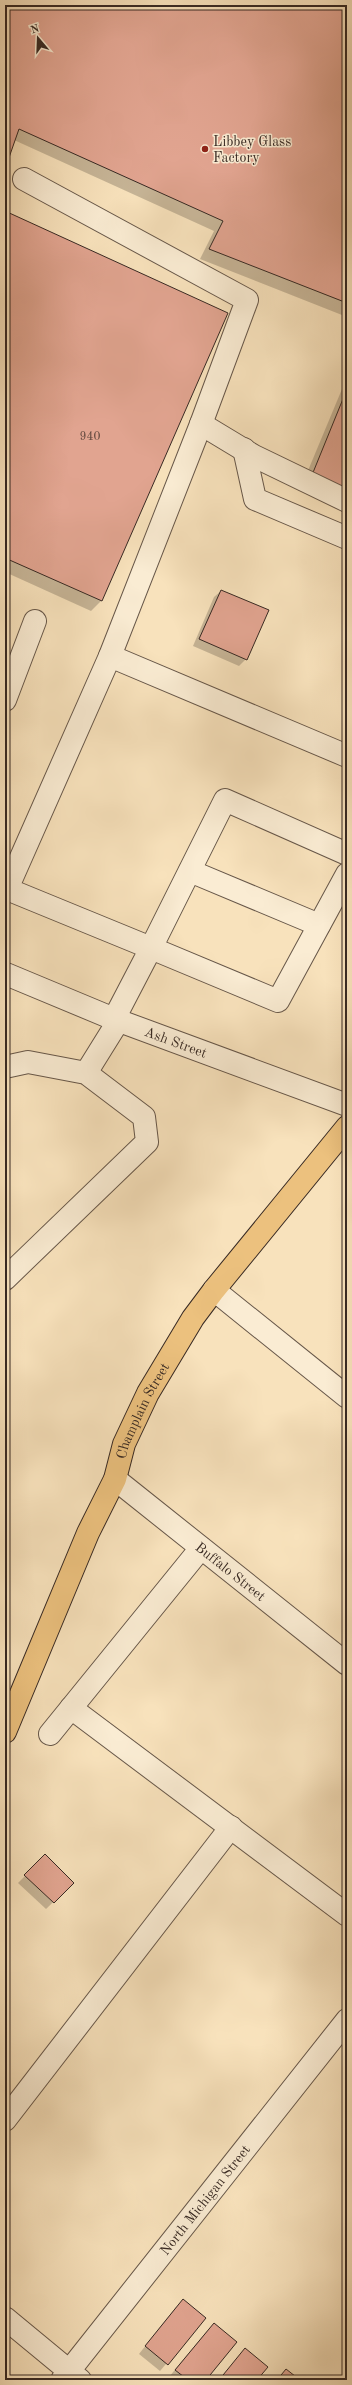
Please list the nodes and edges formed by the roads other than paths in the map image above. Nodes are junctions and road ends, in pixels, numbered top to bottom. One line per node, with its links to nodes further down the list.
1 (24, 179): 2 (street)
2 (201, 424): 3 (street); 7 (street)
3 (244, 449): 4 (street); 5 (street)
4 (347, 501)
5 (347, 538)
6 (35, 621): 8 (street)
7 (110, 656): 9 (street); 13 (street)
8 (5, 700)
9 (347, 756)
10 (347, 854): 11 (street)
11 (190, 871): 14 (street); 15 (street)
12 (347, 874): 14 (street)
13 (6, 890): 15 (street)
14 (319, 925): 15 (street)
15 (151, 948): 17 (street)
16 (6, 974): 17 (street, Ash Street)
17 (116, 1020): 19 (street); 20 (street, Ash Street)
18 (5, 1067): 19 (street)
19 (86, 1073): 22 (street)
20 (347, 1105)
21 (347, 1127): 23 (main road, Champlain Street)
22 (5, 1279)
23 (214, 1290): 24 (street); 25 (main road, Champlain Street)
24 (347, 1397)
25 (115, 1479): 26 (street, Buffalo Street); 29 (main road, Champlain Street)
26 (201, 1548): 27 (street, Buffalo Street); 28 (street)
27 (347, 1664)
28 (71, 1708): 30 (street); 31 (street)
29 (5, 1732)
30 (50, 1734)
31 (231, 1828): 32 (street); 34 (street)
32 (347, 1915)
33 (347, 2020): 36 (street, North Michigan Street)
34 (5, 2120)
35 (5, 2318): 36 (street)
36 (70, 2377)

